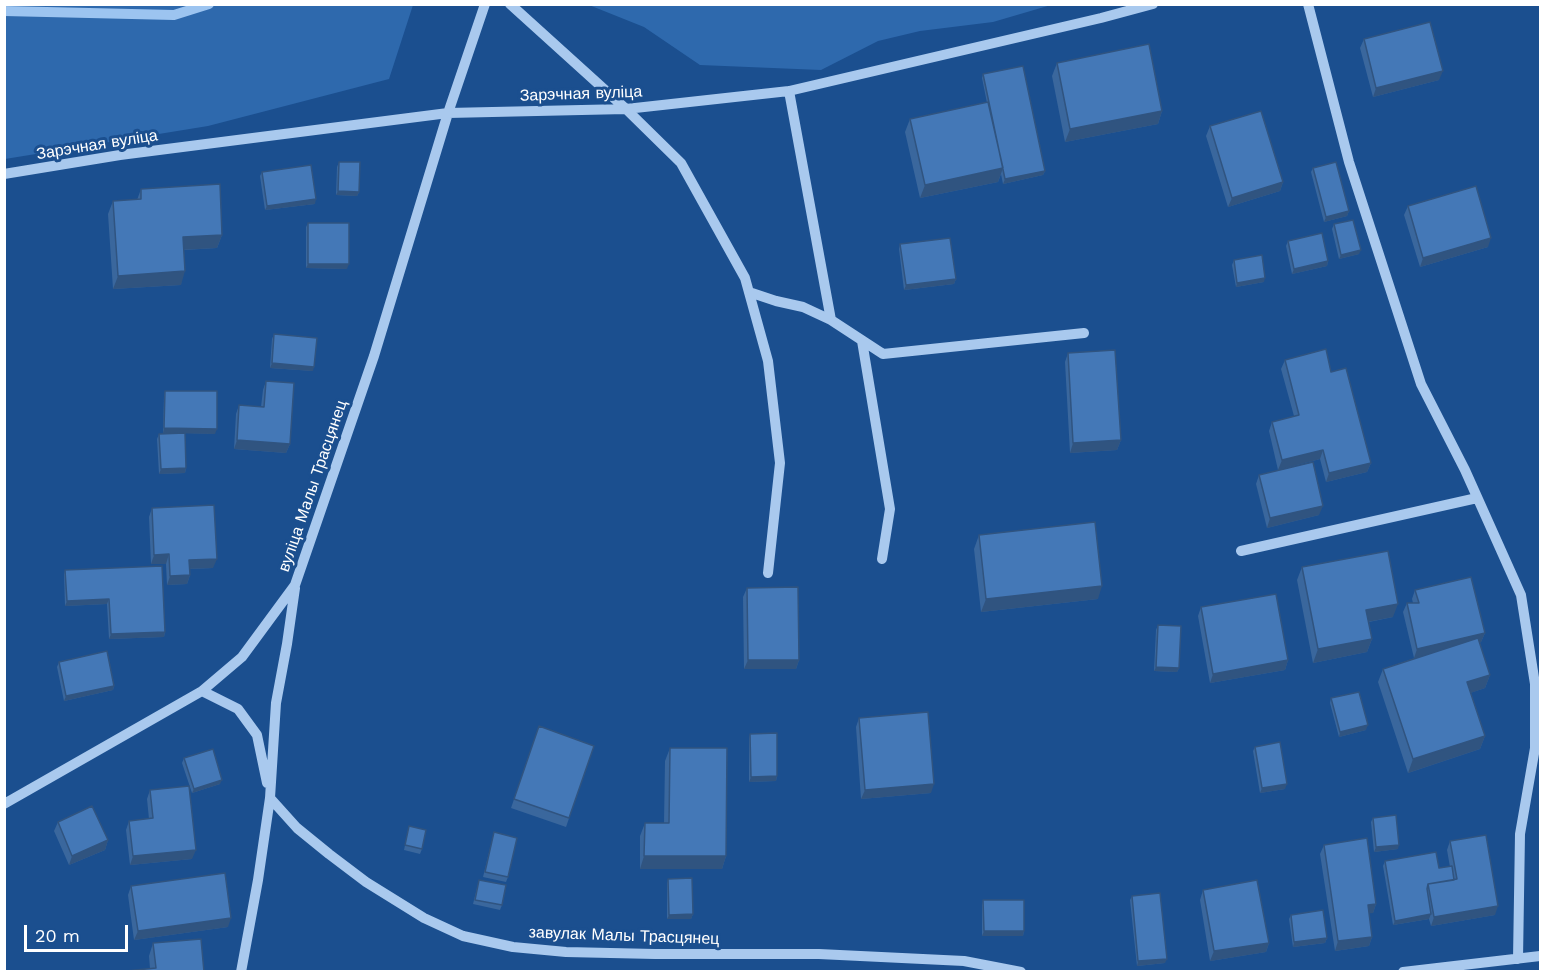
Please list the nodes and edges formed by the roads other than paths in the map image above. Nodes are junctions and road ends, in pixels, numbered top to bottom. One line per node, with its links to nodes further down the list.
1 (485, 4): 7 (street, вуліца Малы Трасцянец)
2 (510, 4): 6 (street)
3 (1153, 4): 5 (street, Зарэчная вуліца)
4 (1308, 4): 13 (street)
5 (789, 91): 6 (street, Зарэчная вуліца); 10 (street)
6 (626, 109): 7 (street, Зарэчная вуліца); 9 (street)
7 (448, 113): 8 (street, Зарэчная вуліца); 17 (street, вуліца Малы Трасцянец)
8 (4, 174)
9 (749, 292): 10 (street); 16 (street)
10 (831, 320): 12 (street)
11 (1084, 333): 12 (street)
12 (862, 341): 15 (street)
13 (1477, 498): 14 (street); 22 (street)
14 (1241, 550)
15 (882, 559)
16 (768, 573)
17 (295, 585): 18 (street, вуліца Малы Трасцянец); 19 (street)
18 (202, 691): 19 (street); 20 (street, вуліца Малы Трасцянец)
19 (270, 798): 23 (street); 24 (street, завулак Малы Трасцянец)
20 (4, 804)
21 (1540, 956): 22 (street)
22 (1518, 959): 25 (street)
23 (241, 972)
24 (1021, 972)
25 (1403, 972)

